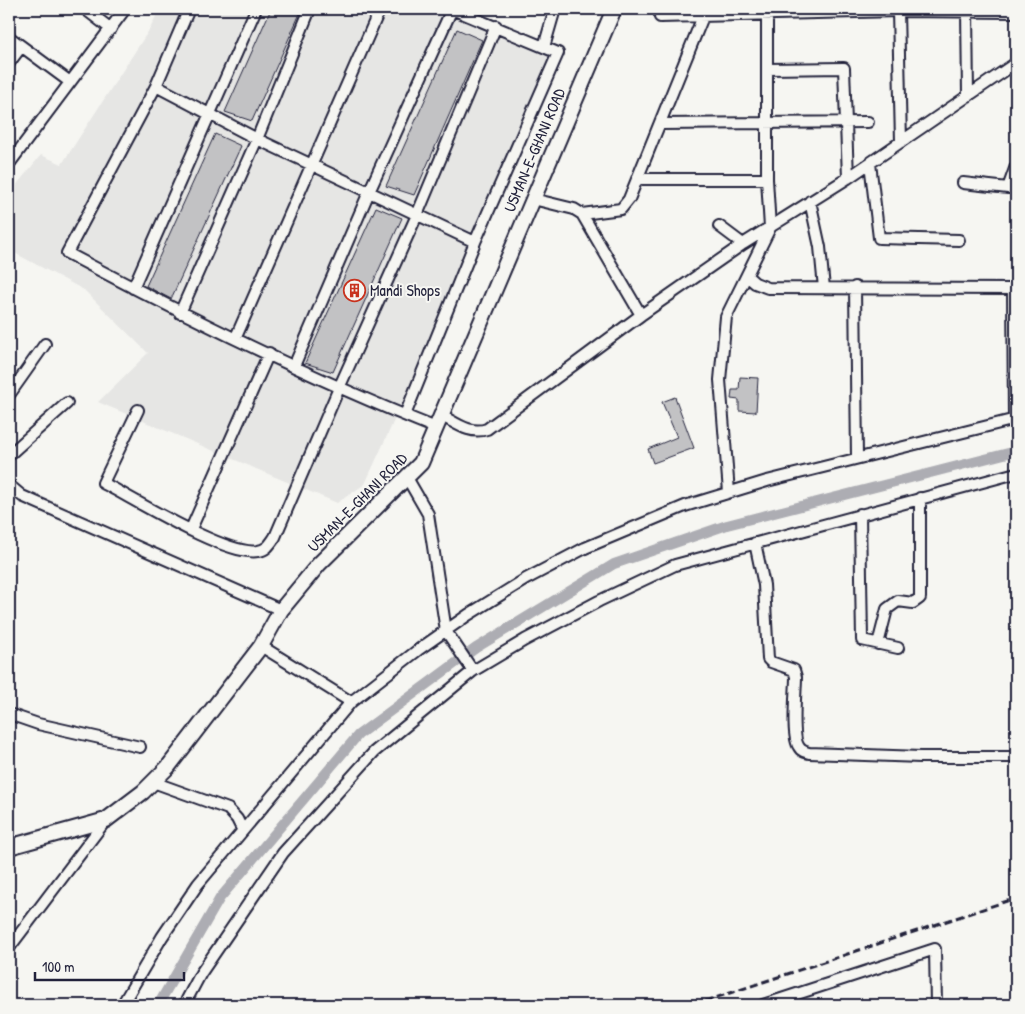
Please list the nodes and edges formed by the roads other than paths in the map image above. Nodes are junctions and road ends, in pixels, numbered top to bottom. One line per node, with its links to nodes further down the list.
1 (85, 9): 18 (street)
2 (125, 9): 18 (street)
3 (189, 9): 26 (street)
4 (256, 9): 28 (street)
5 (310, 9): 33 (street)
6 (380, 9): 37 (street)
7 (452, 9): 14 (street); 43 (street)
8 (555, 9): 21 (street)
9 (614, 9): 44 (main road, USMAN-E-GHANI ROAD)
10 (967, 10): 12 (street); 13 (street); 27 (street)
11 (767, 11): 12 (street); 15 (street); 24 (street)
12 (898, 11): 34 (street)
13 (1016, 12)
14 (477, 13): 17 (street)
15 (704, 14): 16 (street); 31 (street)
16 (660, 17)
17 (496, 26): 21 (street); 47 (street)
18 (111, 29): 25 (street)
19 (9, 37): 20 (street)
20 (21, 47): 23 (street); 25 (street)
21 (544, 47): 51 (street)
22 (1016, 62): 27 (street)
23 (9, 63)
24 (767, 68): 29 (street); 32 (street)
25 (70, 82): 36 (street)
26 (156, 86): 28 (street); 55 (street)
27 (968, 96): 34 (street)
28 (209, 113): 33 (street); 55 (street)
29 (846, 122): 30 (street); 32 (street); 39 (street)
30 (868, 122)
31 (661, 124): 32 (street); 40 (street)
32 (767, 124): 41 (street)
33 (257, 139): 37 (street); 58 (street)
34 (901, 142): 35 (street)
35 (870, 163): 39 (street); 50 (street)
36 (9, 164)
37 (313, 164): 43 (street); 60 (street)
38 (1016, 166): 42 (street)
39 (848, 178): 45 (street)
40 (638, 179): 41 (street); 46 (street)
41 (767, 179): 49 (street)
42 (963, 183)
43 (369, 192): 47 (street); 63 (street)
44 (533, 199): 46 (street); 70 (main road, USMAN-E-GHANI ROAD)
45 (810, 201): 49 (street); 56 (street)
46 (582, 214): 59 (street)
47 (417, 216): 51 (street); 64 (street)
48 (719, 226): 52 (street)
49 (770, 228): 52 (street); 53 (street)
50 (959, 240)
51 (475, 242): 68 (street)
52 (743, 244): 59 (street)
53 (747, 276): 56 (street); 76 (street)
54 (855, 287): 56 (street); 57 (street); 72 (street)
55 (133, 288): 58 (street)
56 (824, 288)
57 (1014, 289): 69 (street)
58 (180, 313): 60 (street)
59 (641, 314): 70 (street)
60 (236, 337): 62 (street)
61 (45, 344): 65 (street)
62 (269, 354): 63 (street); 79 (street)
63 (294, 366): 64 (street)
64 (339, 388): 68 (street); 79 (street)
65 (9, 395)
66 (67, 403): 71 (street)
67 (138, 410): 79 (street)
68 (405, 415): 70 (street)
69 (1015, 419): 72 (street)
70 (439, 422): 74 (main road, USMAN-E-GHANI ROAD)
71 (9, 455)
72 (857, 458): 76 (street)
73 (1016, 473): 77 (street)
74 (406, 476): 81 (main road, USMAN-E-GHANI ROAD); 82 (street)
75 (9, 486): 81 (street)
76 (729, 492): 82 (street)
77 (920, 498): 78 (street); 83 (street)
78 (860, 514): 80 (street); 83 (street)
79 (191, 529)
80 (755, 543): 86 (street); 90 (street)
81 (281, 610): 84 (main road, USMAN-E-GHANI ROAD)
82 (446, 631): 86 (street); 87 (street)
83 (878, 644): 85 (street)
84 (261, 646): 87 (street); 91 (main road, USMAN-E-GHANI ROAD)
85 (898, 648)
86 (472, 668): 97 (street)
87 (351, 702): 93 (street)
88 (9, 714): 89 (street)
89 (140, 747)
90 (1016, 757)
91 (153, 782): 92 (main road, USMAN-E-GHANI ROAD); 93 (street)
92 (106, 820): 94 (main road, USMAN-E-GHANI ROAD); 95 (street)
93 (242, 829): 96 (street)
94 (9, 847)
95 (9, 948)
96 (122, 1005)
97 (184, 1005)
98 (763, 1005): 99 (street)
99 (936, 1005)

